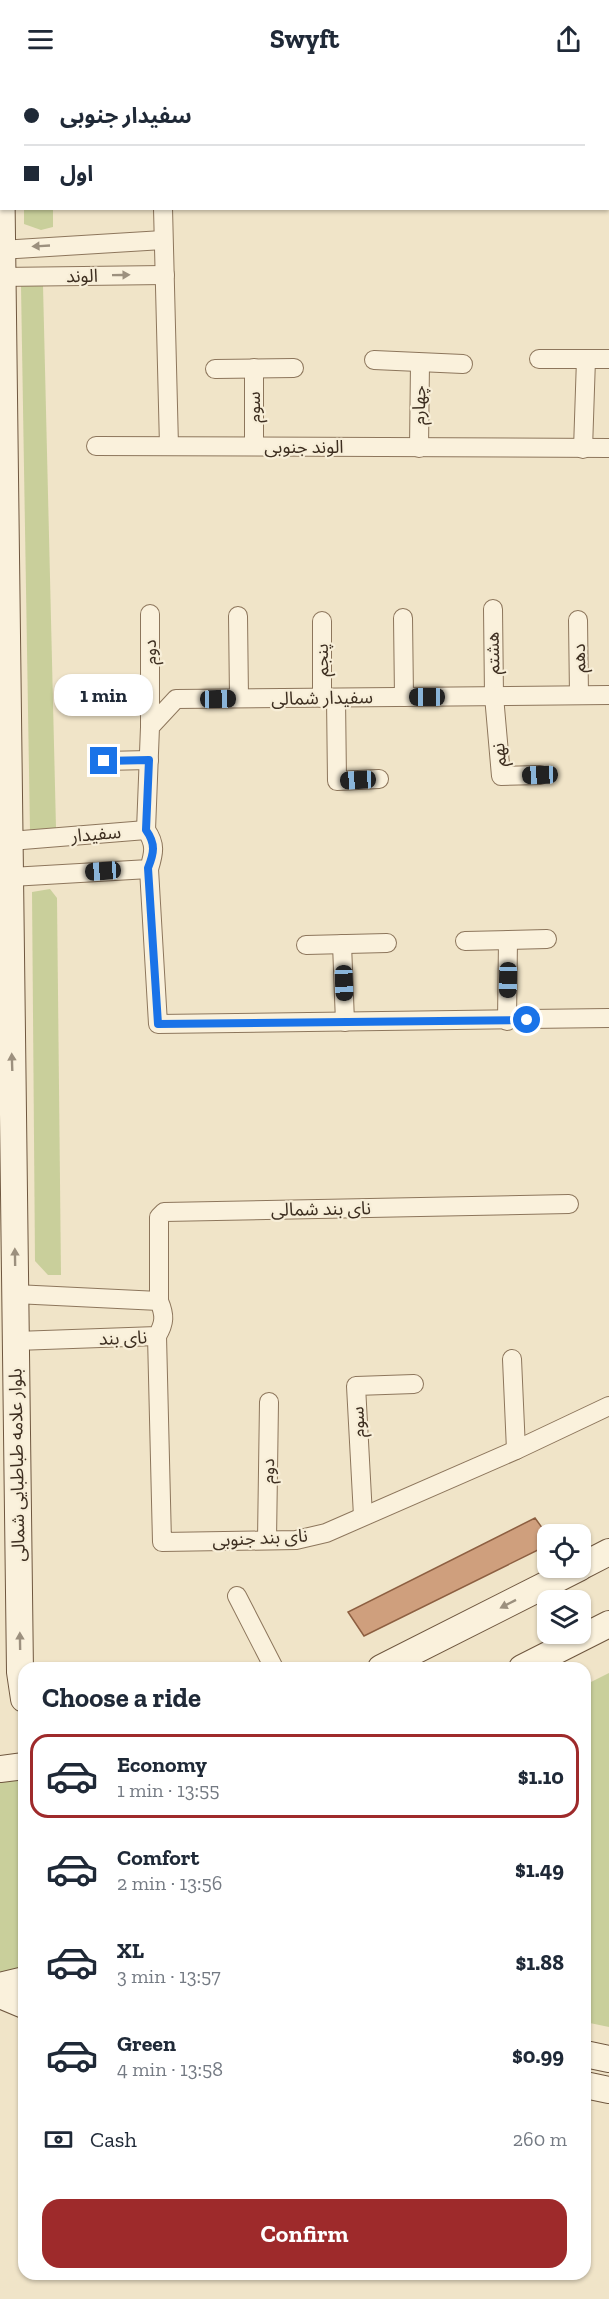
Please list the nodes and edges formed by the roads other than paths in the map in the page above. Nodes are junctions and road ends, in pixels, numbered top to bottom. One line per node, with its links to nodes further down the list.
1 (1, 210): 4 (main road, بلوار علامه طباطبایی شمالی)
2 (163, 210): 3 (street)
3 (163, 240): 4 (street, الوند, one-way to 4); 5 (street)
4 (1, 249): 6 (main road, بلوار علامه طباطبایی شمالی)
5 (165, 274): 6 (street, الوند, one-way to 5); 17 (street)
6 (1, 277): 40 (main road, بلوار علامه طباطبایی شمالی)
7 (539, 359): 8 (street)
8 (586, 359): 9 (street); 21 (street)
9 (609, 359)
10 (374, 360): 11 (street)
11 (420, 363): 12 (street); 19 (street, چهارم)
12 (463, 364)
13 (254, 368): 14 (street); 15 (street); 18 (street, سوم)
14 (294, 368)
15 (214, 369)
16 (96, 446): 17 (street)
17 (169, 446): 18 (street, الوند جنوبی)
18 (254, 446): 19 (street, الوند جنوبی)
19 (419, 448): 21 (street, الوند جنوبی)
20 (609, 448): 21 (street, الوند جنوبی)
21 (583, 449)
22 (493, 609): 30 (street, هشتم)
23 (150, 614): 34 (street, دوم)
24 (238, 616): 32 (street)
25 (404, 618): 31 (street)
26 (578, 620): 28 (street, دهم)
27 (322, 621): 33 (street, پنجم)
28 (579, 695): 29 (street, سفیدار شمالی); 30 (street, سفیدار شمالی)
29 (609, 695)
30 (494, 696): 31 (street, سفیدار شمالی); 37 (street, نهم)
31 (404, 697): 33 (street, سفیدار شمالی)
32 (239, 698): 33 (street, سفیدار شمالی); 34 (street, سفیدار شمالی)
33 (329, 698): 38 (street, پنجم)
34 (150, 727): 35 (street)
35 (149, 760): 36 (street); 39 (street)
36 (104, 761)
37 (540, 775)
38 (379, 779)
39 (146, 830): 40 (street, سفیدار); 41 (street, سفیدار)
40 (10, 841): 42 (main road, بلوار علامه طباطبایی شمالی)
41 (148, 868): 42 (street, سفیدار); 51 (street)
42 (11, 877): 53 (main road, بلوار علامه طباطبایی شمالی, one-way to 42)
43 (547, 939): 44 (street)
44 (508, 940): 45 (street); 50 (street)
45 (465, 941)
46 (387, 943): 47 (street)
47 (342, 944): 48 (street); 51 (street)
48 (306, 945)
49 (609, 1017): 50 (street)
50 (507, 1021): 51 (street)
51 (345, 1022)
52 (569, 1204): 54 (street, نای بند شمالی)
53 (15, 1294): 54 (street, نای بند); 56 (main road, بلوار علامه طباطبایی شمالی)
54 (159, 1301): 55 (street, نای بند)
55 (156, 1336): 56 (street, نای بند); 63 (street, نای بند جنوبی)
56 (16, 1341): 69 (main road, بلوار علامه طباطبایی شمالی, one-way to 56)
57 (512, 1359): 61 (street)
58 (414, 1384): 62 (street, سوم)
59 (269, 1402): 63 (street, دوم)
60 (609, 1406): 61 (street, نای بند جنوبی)
61 (516, 1450): 62 (street, نای بند جنوبی)
62 (363, 1516): 63 (street, نای بند جنوبی)
63 (267, 1540)
64 (609, 1552): 65 (main road)
65 (591, 1561)
66 (558, 1578): 71 (main road, one-way to 71)
67 (237, 1596): 70 (street)
68 (609, 1624): 72 (main road)
69 (20, 1662)
70 (271, 1662)
71 (393, 1662)
72 (534, 1662)
73 (18, 1767): 74 (main road)
74 (0, 1769)
75 (18, 1982): 76 (main road)
76 (0, 1986)
77 (0, 1995): 78 (main road)
78 (18, 2002)
79 (591, 2055): 80 (main road)
80 (609, 2059)
81 (591, 2086): 82 (main road)
82 (609, 2090)

